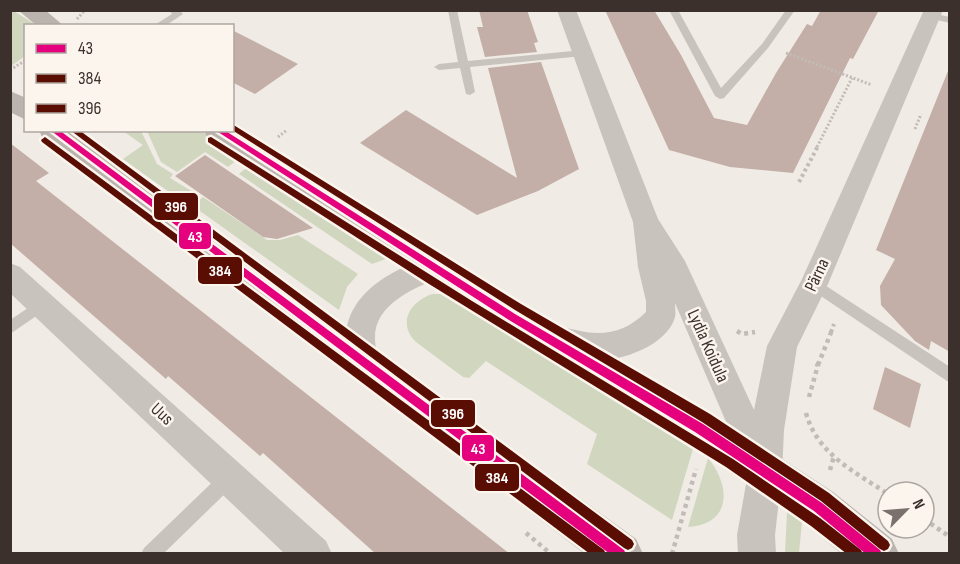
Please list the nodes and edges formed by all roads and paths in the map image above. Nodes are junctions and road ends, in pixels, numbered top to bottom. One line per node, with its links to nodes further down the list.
1 (29, 10): 8 (main road)
2 (452, 10): 13 (lane)
3 (566, 10): 11 (street, Lydia Koidula)
4 (673, 10): 10 (lane)
5 (791, 10): 10 (lane)
6 (178, 12): 9 (lane)
7 (938, 16): 27 (street, Pärna)
8 (50, 24)
9 (160, 24)
10 (765, 46): 16 (path)
11 (583, 53): 13 (lane); 24 (street, Lydia Koidula)
12 (24, 61): 15 (path)
13 (464, 64): 14 (lane); 18 (lane)
14 (439, 67)
15 (10, 70)
16 (852, 78): 17 (path); 23 (path)
17 (875, 86)
18 (470, 92)
19 (10, 99): 20 (main road)
20 (24, 110)
21 (55, 132): 31 (main road)
22 (220, 132): 25 (main road)
23 (799, 182)
24 (646, 222): 29 (street, Lydia Koidula); 33 (street, Lydia Koidula)
25 (435, 268): 29 (main road); 31 (street)
26 (10, 275): 28 (street, Uus)
27 (814, 284): 32 (lane); 33 (street, Pärna)
28 (43, 304): 30 (lane); 34 (street, Uus)
29 (512, 317): 33 (main road)
30 (10, 328)
31 (365, 364): 39 (main road)
32 (950, 376)
33 (765, 473): 40 (street, Pärna); 41 (main road)
34 (230, 477): 37 (lane); 38 (street, Uus)
35 (936, 527): 36 (path)
36 (950, 537)
37 (150, 554)
38 (313, 554)
39 (621, 554)
40 (757, 554)
41 (877, 554)

